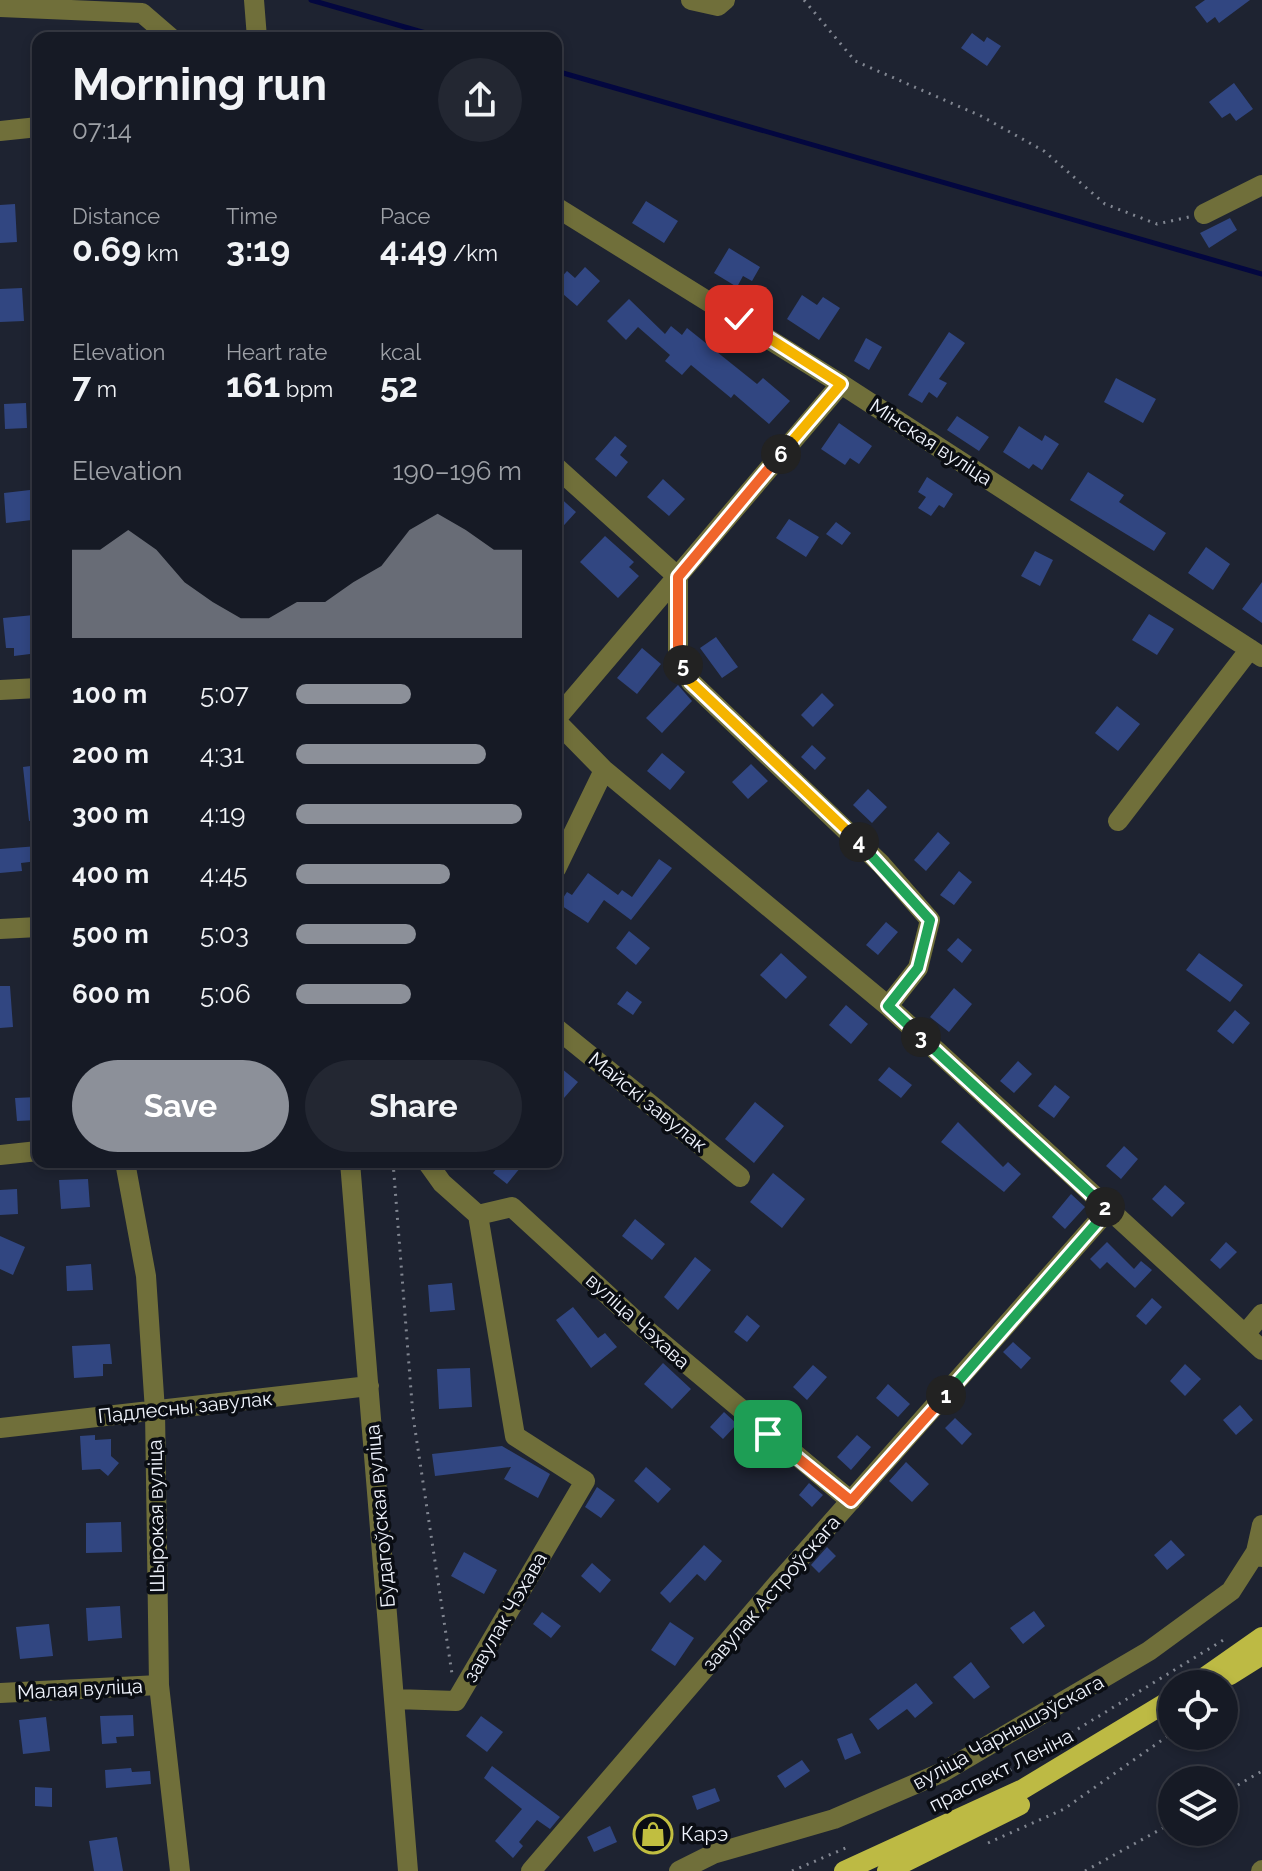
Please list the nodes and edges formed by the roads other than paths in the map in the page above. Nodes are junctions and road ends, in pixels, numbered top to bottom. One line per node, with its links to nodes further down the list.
1 (254, 0): 6 (street)
2 (691, 0): 3 (street)
3 (725, 0)
4 (0, 7): 5 (street)
5 (164, 32)
6 (257, 32)
7 (32, 128): 8 (street)
8 (0, 131)
9 (1262, 185): 11 (street)
10 (562, 211): 12 (street, Мінская вуліца)
11 (1204, 214)
12 (841, 384): 14 (street); 15 (street, Мінская вуліца)
13 (562, 472): 14 (street)
14 (678, 577): 18 (street); 25 (street)
15 (1256, 653): 21 (street)
16 (32, 688): 17 (street)
17 (0, 690)
18 (562, 713)
19 (562, 726): 20 (street)
20 (604, 770): 22 (street); 25 (street)
21 (1118, 821)
22 (562, 857)
23 (32, 927): 24 (street)
24 (0, 929)
25 (888, 1006): 33 (street)
26 (562, 1033): 32 (street, Майскі завулак)
27 (32, 1152): 28 (street)
28 (0, 1155)
29 (126, 1168): 39 (street, Шырокая вуліца)
30 (351, 1168): 38 (street, Будагоўская вуліца)
31 (431, 1168): 34 (street)
32 (740, 1177)
33 (1108, 1210): 36 (street); 41 (street, завулак Астроўскага)
34 (478, 1215): 41 (street, вуліца Чэхава); 50 (street, завулак Чэхава)
35 (1262, 1314): 36 (street)
36 (1246, 1333): 37 (street)
37 (1262, 1350)
38 (369, 1386): 39 (street, Падлесны завулак); 50 (street, Будагоўская вуліца)
39 (155, 1411): 40 (street, Падлесны завулак); 48 (street, Шырокая вуліца)
40 (0, 1428)
41 (851, 1501): 55 (street, завулак Астроўскага)
42 (1262, 1525): 43 (street)
43 (1259, 1554): 56 (street, вуліца Чарнышэўскага)
44 (1262, 1637): 46 (main road)
45 (1262, 1655): 47 (main road)
46 (1215, 1670)
47 (1238, 1670)
48 (159, 1685): 49 (street, Малая вуліца); 53 (street, Шырокая вуліца)
49 (0, 1693)
50 (395, 1699): 54 (street, Будагоўская вуліца)
51 (1158, 1707): 57 (main road, праспект Леніна)
52 (1158, 1723): 58 (main road, праспект Леніна)
53 (180, 1871)
54 (408, 1871)
55 (531, 1871)
56 (679, 1871)
57 (844, 1871)
58 (887, 1871)

